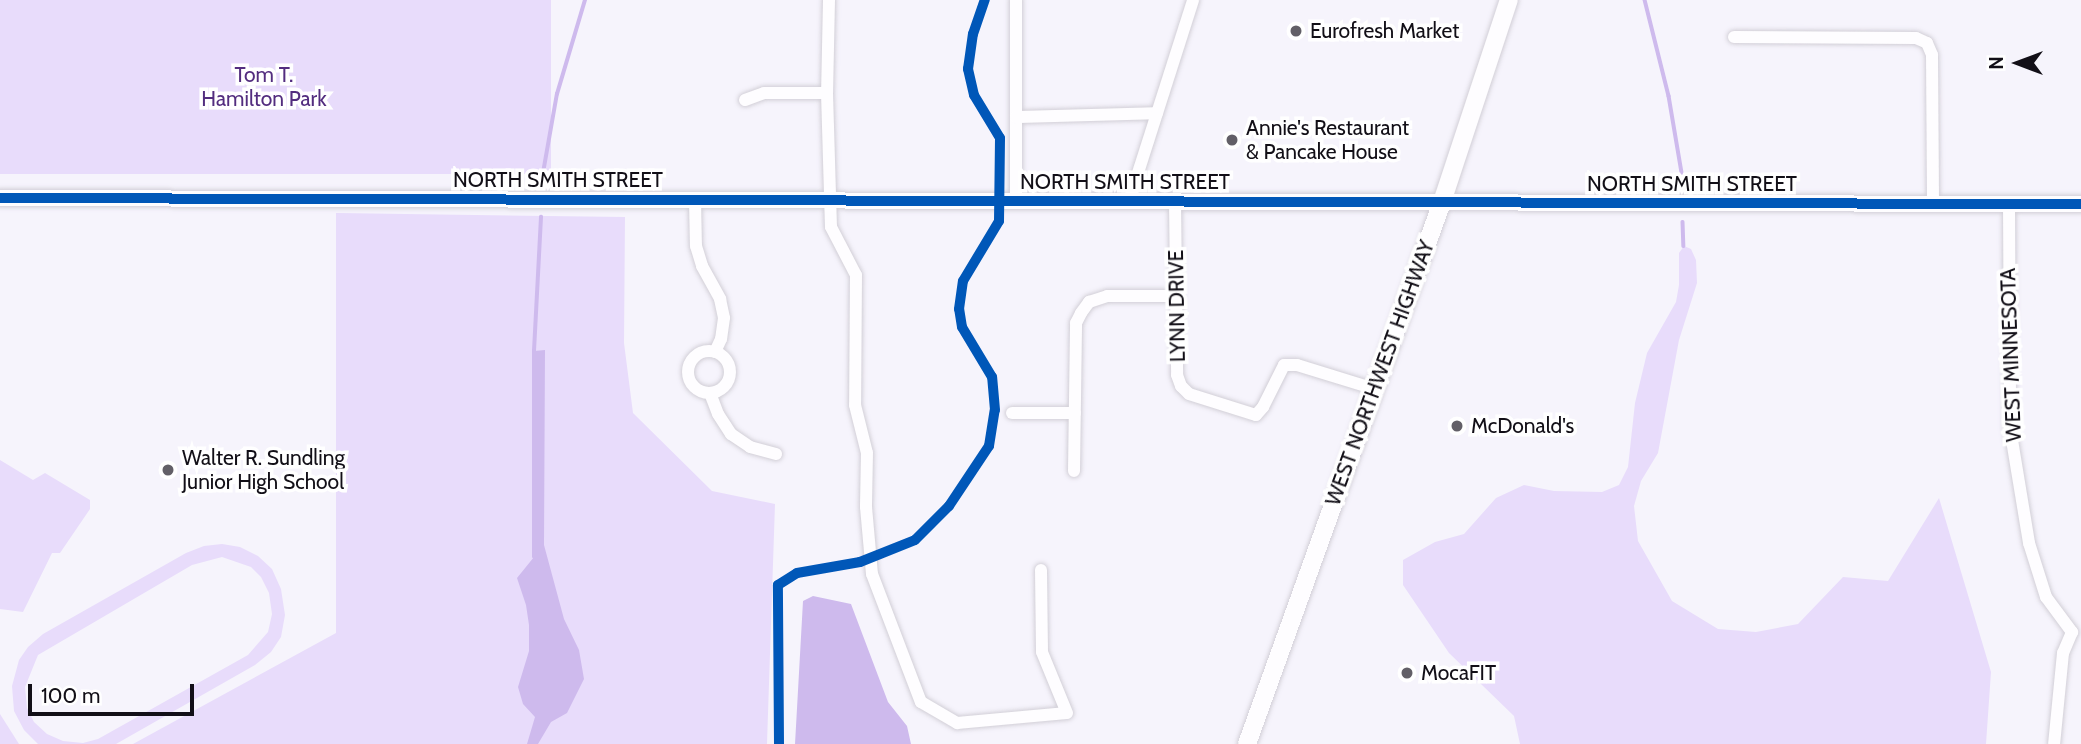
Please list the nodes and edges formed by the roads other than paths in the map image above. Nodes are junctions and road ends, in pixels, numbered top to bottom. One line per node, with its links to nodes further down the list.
1 (829, 0): 6 (street)
2 (1016, 0): 9 (street)
3 (1193, 0): 8 (street)
4 (1509, 0): 16 (main road, WEST NORTHWEST HIGHWAY)
5 (1734, 37): 17 (street)
6 (827, 93): 7 (street); 11 (street)
7 (745, 100)
8 (1157, 113): 9 (street); 14 (street)
9 (1016, 117): 13 (street)
10 (0, 198): 12 (street, NORTH SMITH STREET)
11 (830, 199): 12 (street, NORTH SMITH STREET); 13 (street, NORTH SMITH STREET); 28 (street)
12 (695, 200): 21 (street)
13 (1016, 201): 14 (street, NORTH SMITH STREET)
14 (1129, 201): 15 (street, NORTH SMITH STREET)
15 (1175, 201): 16 (street, NORTH SMITH STREET); 20 (street, LYNN DRIVE)
16 (1442, 202): 17 (street, NORTH SMITH STREET); 22 (main road, WEST NORTHWEST HIGHWAY)
17 (1933, 204): 18 (street, NORTH SMITH STREET)
18 (2009, 204): 19 (street, NORTH SMITH STREET); 29 (street, WEST MINNESOTA)
19 (2081, 204)
20 (1176, 296): 22 (street, LYNN DRIVE); 25 (street)
21 (715, 352): 23 (street); 23 (street)
22 (1375, 389): 30 (main road, WEST NORTHWEST HIGHWAY)
23 (710, 393): 26 (street)
24 (1012, 413): 25 (street)
25 (1075, 413): 27 (street)
26 (776, 454)
27 (1074, 471)
28 (1041, 570)
29 (2077, 635): 31 (street, WEST MINNESOTA)
30 (1247, 744)
31 (2054, 744)

